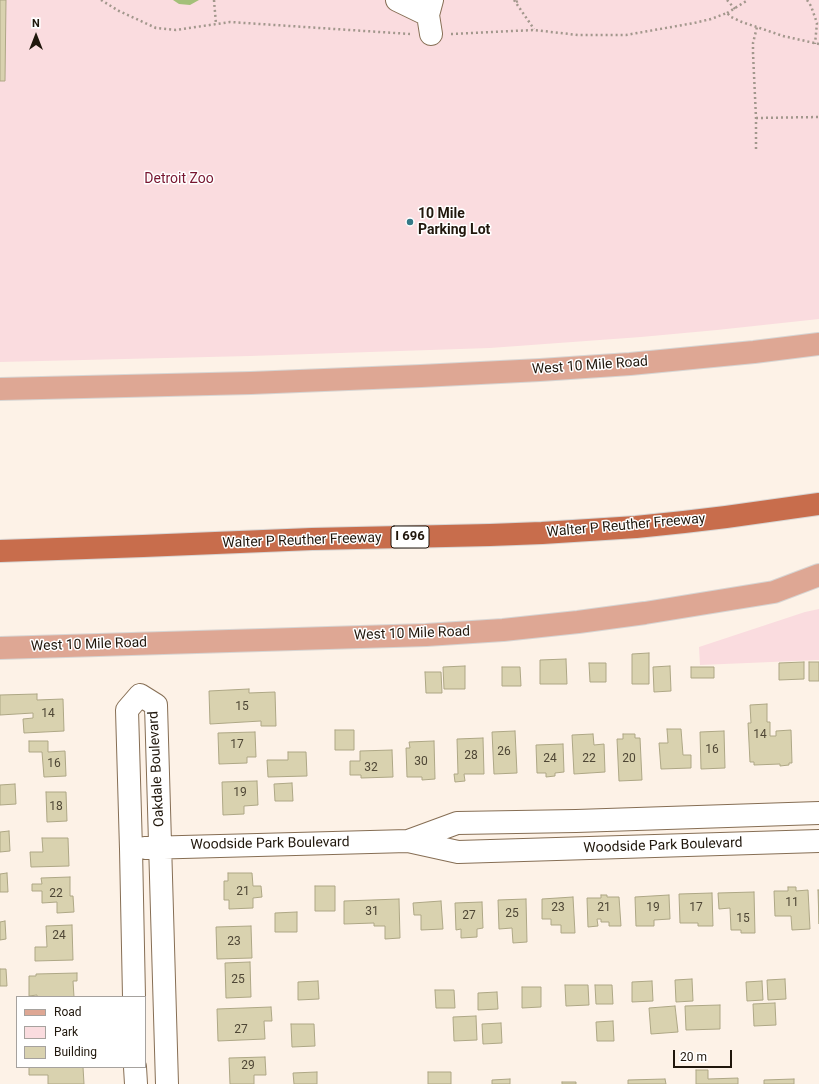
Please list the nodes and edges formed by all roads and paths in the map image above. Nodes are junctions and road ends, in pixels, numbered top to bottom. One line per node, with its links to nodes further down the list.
1 (100, 0): 12 (path)
2 (214, 0): 12 (path)
3 (397, 0): 11 (street)
4 (520, 0): 8 (path)
5 (727, 0): 9 (path)
6 (748, 0): 9 (path)
7 (807, 0): 15 (path)
8 (515, 1): 14 (path)
9 (735, 9): 10 (path)
10 (727, 13): 13 (path); 14 (path)
11 (430, 16): 12 (path); 14 (path)
12 (216, 24)
13 (757, 27): 15 (path); 18 (path)
14 (534, 30)
15 (815, 44): 16 (path)
16 (819, 44)
17 (819, 117): 18 (path)
18 (756, 118): 19 (path)
19 (756, 149)
20 (819, 344): 21 (main road, West 10 Mile Road)
21 (0, 389)
22 (819, 504): 23 (highway, Walter P Reuther Freeway / I 696)
23 (0, 551)
24 (819, 575): 25 (main road, West 10 Mile Road)
25 (0, 648)
26 (819, 813): 27 (street, Woodside Park Boulevard)
27 (748, 815): 28 (street, Woodside Park Boulevard); 31 (street, Woodside Park Boulevard)
28 (576, 821): 29 (street, Woodside Park Boulevard); 34 (street, Woodside Park Boulevard)
29 (408, 841): 32 (street, Woodside Park Boulevard); 34 (street, Woodside Park Boulevard)
30 (819, 841): 31 (street, Woodside Park Boulevard)
31 (750, 843): 34 (street, Woodside Park Boulevard)
32 (160, 848): 33 (street, Woodside Park Boulevard); 33 (street, Oakdale Boulevard); 38 (street, Oakdale Boulevard)
33 (131, 849): 35 (street, Oakdale Boulevard)
34 (576, 849)
35 (134, 996)
36 (135, 1068): 37 (street)
37 (136, 1084)
38 (167, 1084)

